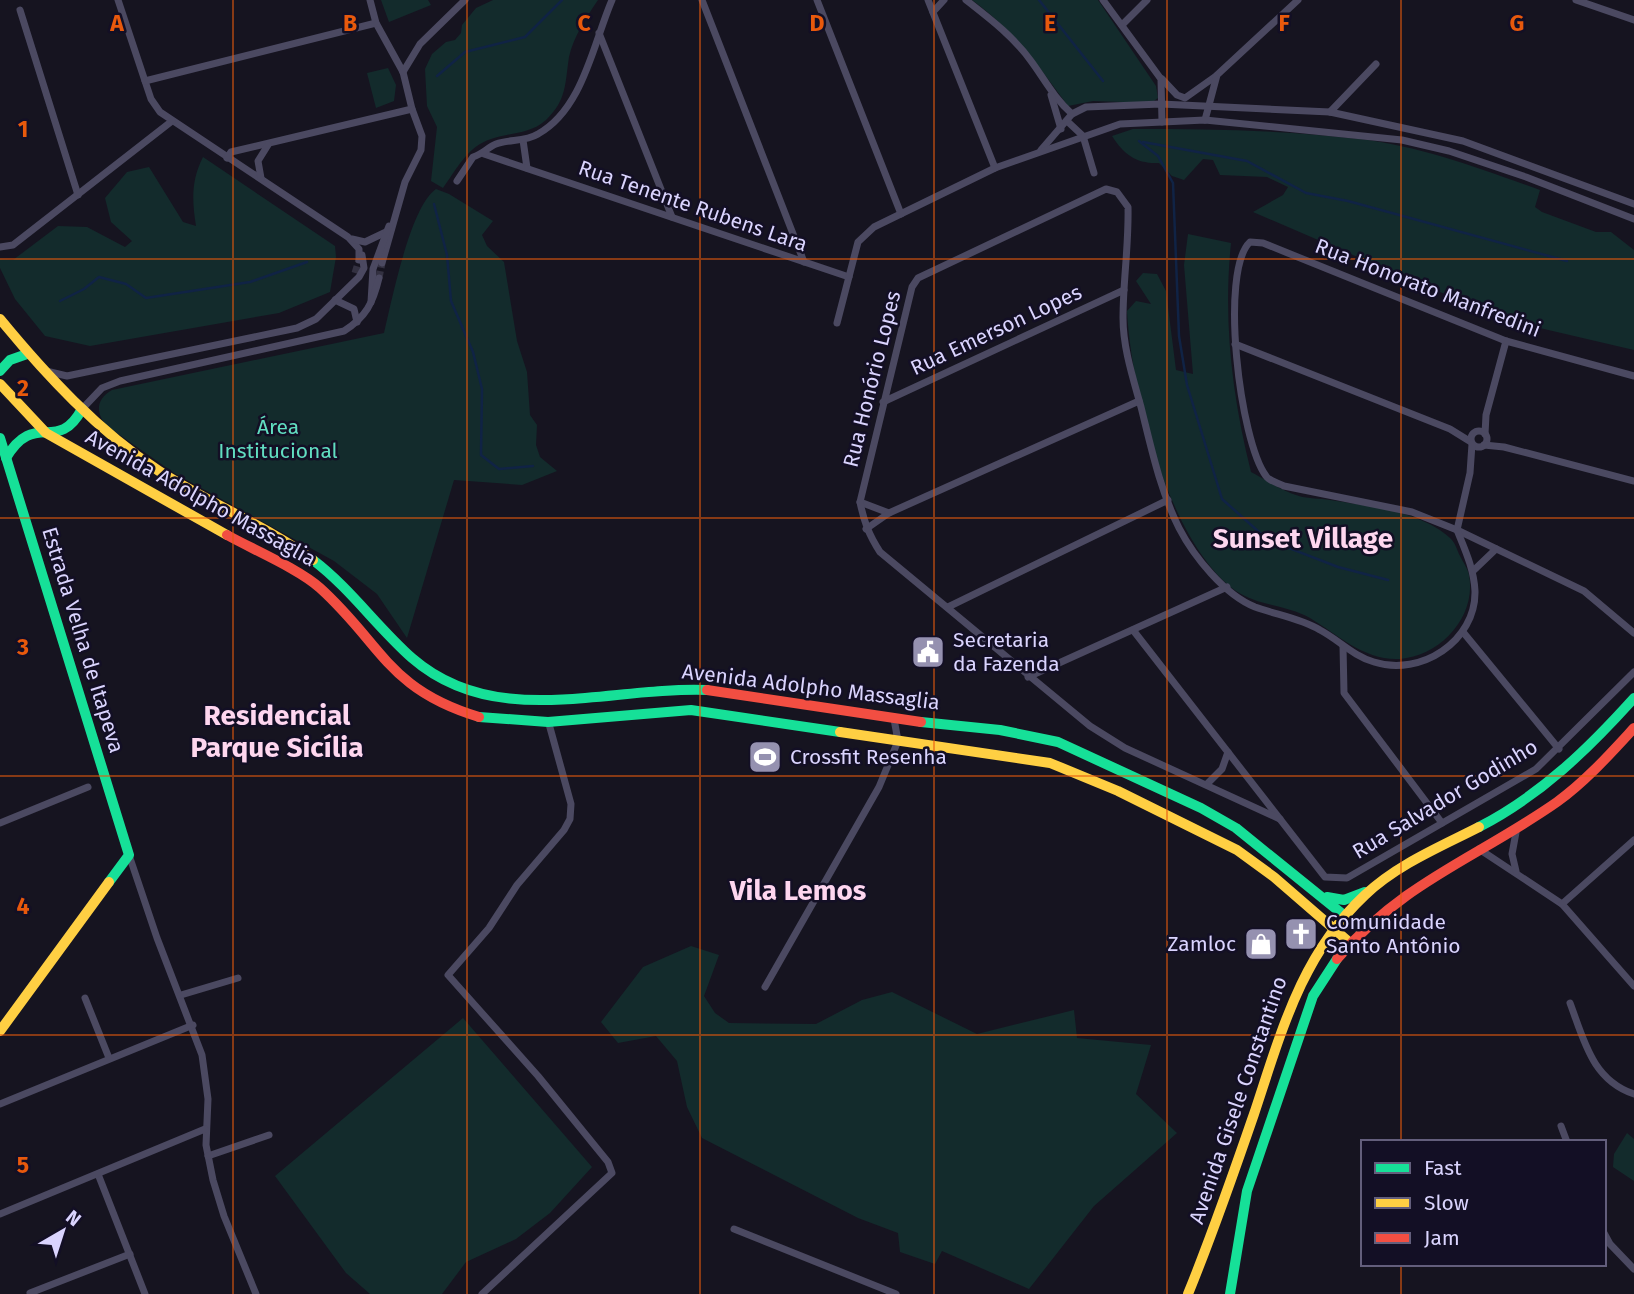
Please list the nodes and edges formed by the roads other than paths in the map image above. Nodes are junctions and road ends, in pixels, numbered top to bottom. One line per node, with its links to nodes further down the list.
1 (118, 0): 24 (street)
2 (370, 0): 17 (street)
3 (465, 0): 21 (street)
4 (612, 0): 19 (street)
5 (702, 0): 57 (street)
6 (817, 0): 49 (street)
7 (928, 0): 15 (street)
8 (944, 0): 15 (street)
9 (966, 0): 25 (street)
10 (1103, 0): 18 (street)
11 (1147, 0): 18 (street)
12 (1298, 0): 22 (street)
13 (1576, 0): 16 (street)
14 (20, 10): 46 (street)
15 (933, 12): 42 (street)
16 (1634, 20)
17 (376, 23): 21 (street); 24 (street)
18 (1122, 25): 23 (street)
19 (599, 33): 36 (street); 50 (street)
20 (1376, 64): 29 (street)
21 (403, 72): 28 (street)
22 (1217, 75): 23 (street); 27 (street)
23 (1161, 79): 26 (street)
24 (145, 81): 32 (street)
25 (1051, 95): 30 (street); 34 (street)
26 (1161, 104): 27 (street); 30 (street); 33 (street)
27 (1209, 106): 29 (street); 31 (street)
28 (412, 109): 37 (street); 48 (street)
29 (1330, 112): 47 (street)
30 (1069, 117): 34 (street); 35 (street)
31 (1205, 120): 33 (street); 51 (street)
32 (172, 121): 40 (street); 46 (street)
33 (1162, 122): 35 (street)
34 (1061, 130): 38 (street)
35 (1083, 136): 38 (street); 43 (street)
36 (523, 140): 39 (street); 41 (street)
37 (268, 144): 40 (street); 44 (street)
38 (1038, 153): 42 (street)
39 (484, 154): 41 (street, Rua Tenente Rubens Lara); 45 (street)
40 (227, 158): 44 (street)
41 (527, 168): 50 (street, Rua Tenente Rubens Lara)
42 (995, 169): 49 (street)
43 (1094, 173)
44 (262, 180): 53 (street)
45 (457, 181)
46 (78, 195): 54 (street)
47 (1634, 204)
48 (398, 208): 52 (street); 58 (street)
49 (901, 214): 60 (street)
50 (672, 217): 57 (street, Rua Tenente Rubens Lara)
51 (1634, 219)
52 (386, 232): 53 (street); 65 (street)
53 (348, 237): 55 (street)
54 (0, 247)
55 (357, 247): 56 (street); 62 (street)
56 (359, 260)
57 (804, 261): 60 (street, Rua Tenente Rubens Lara)
58 (382, 263)
59 (355, 273): 62 (street)
60 (849, 277): 68 (street)
61 (379, 278): 65 (street)
62 (350, 284): 64 (street)
63 (1124, 290): 76 (street); 77 (street, Rua Emerson Lopes); 77 (street, Rua Honório Lopes)
64 (335, 300): 67 (street); 72 (street)
65 (371, 306): 67 (street)
66 (0, 319): 71 (main road, Avenida Adolpho Massaglia)
67 (357, 322): 78 (street)
68 (837, 323)
69 (1506, 341): 70 (street, Rua Honorato Manfredini); 74 (street, Rua Honorato Manfredini); 79 (street)
70 (1235, 344): 82 (street); 91 (street)
71 (27, 354): 72 (main road, Avenida Adolpho Massaglia); 73 (main road)
72 (42, 370): 78 (main road, Avenida Adolpho Massaglia)
73 (0, 371)
74 (1634, 376)
75 (0, 384): 80 (main road, Avenida Adolpho Massaglia)
76 (1139, 401): 87 (street); 89 (street)
77 (883, 402): 88 (street, Rua Honório Lopes)
78 (82, 409): 80 (main road); 96 (main road, Avenida Adolpho Massaglia)
79 (1486, 415): 82 (street); 83 (street)
80 (46, 433): 84 (main road); 97 (main road, Avenida Adolpho Massaglia)
81 (0, 438): 84 (main road, Estrada Velha de Itapeva)
82 (1473, 438): 83 (street); 83 (street); 85 (street)
83 (1484, 441): 85 (street); 86 (street)
84 (6, 458): 121 (main road, Estrada Velha de Itapeva)
85 (1470, 473): 91 (street)
86 (1634, 481)
87 (1168, 500): 94 (street); 95 (street)
88 (860, 502): 89 (street); 90 (street, Rua Honório Lopes)
89 (889, 513): 90 (street)
90 (866, 529): 95 (street)
91 (1457, 530): 92 (street); 93 (street)
92 (1496, 549): 93 (street); 100 (street)
93 (1473, 571): 99 (street)
94 (1227, 587): 98 (street); 101 (street)
95 (948, 607): 103 (street)
96 (374, 617): 97 (street); 105 (main road, Avenida Adolpho Massaglia)
97 (359, 630): 108 (main road, Avenida Adolpho Massaglia)
98 (1133, 630): 103 (street); 112 (street)
99 (1463, 632): 101 (street); 111 (street)
100 (1634, 633)
101 (1343, 646): 117 (street)
102 (1634, 672): 111 (street, Rua Salvador Godinho)
103 (1028, 677): 113 (street)
104 (1634, 698): 123 (main road, Avenida Gisele Constantino)
105 (568, 700): 106 (main road, Avenida Adolpho Massaglia); 107 (main road)
106 (894, 719): 110 (street); 124 (main road, Avenida Adolpho Massaglia)
107 (572, 723): 108 (main road, Avenida Adolpho Massaglia); 110 (main road, Avenida Adolpho Massaglia)
108 (549, 724): 158 (street)
109 (1634, 728): 118 (main road, Avenida Gisele Constantino)
110 (898, 741): 127 (main road, Avenida Adolpho Massaglia); 134 (street)
111 (1559, 749): 117 (street, Rua Salvador Godinho)
112 (1228, 752): 113 (street); 115 (street)
113 (1208, 784): 115 (street)
114 (88, 787): 116 (street)
115 (1280, 818): 117 (street, Rua Salvador Godinho)
116 (0, 823)
117 (1442, 823)
118 (1517, 827): 120 (main road, Avenida Gisele Constantino); 122 (street)
119 (1634, 840): 125 (street)
120 (1479, 849): 122 (street); 128 (main road, Avenida Gisele Constantino)
121 (129, 855): 135 (street); 139 (main road)
122 (1517, 871): 125 (street)
123 (1369, 891): 124 (main road); 126 (main road, Avenida Gisele Constantino)
124 (1321, 895): 126 (main road, Avenida Adolpho Massaglia)
125 (1562, 904): 131 (street)
126 (1344, 915): 127 (main road, Avenida Gisele Constantino); 128 (main road, Avenida Adolpho Massaglia)
127 (1332, 928): 129 (main road, Avenida Adolpho Massaglia); 160 (main road, Avenida Gisele Constantino)
128 (1361, 929): 129 (main road, Avenida Gisele Constantino)
129 (1349, 942): 161 (main road, Avenida Gisele Constantino)
130 (1634, 969): 131 (street)
131 (1626, 976): 133 (street)
132 (238, 978): 135 (street)
133 (1634, 986)
134 (765, 987)
135 (181, 995): 138 (street)
136 (85, 998): 140 (street)
137 (1570, 1003): 141 (street)
138 (193, 1025): 140 (street); 144 (street)
139 (0, 1031)
140 (109, 1058): 142 (street)
141 (1634, 1094)
142 (0, 1104)
143 (1561, 1126): 146 (street)
144 (205, 1129): 147 (street); 148 (street)
145 (269, 1135): 147 (street)
146 (1566, 1140)
147 (208, 1156): 157 (street)
148 (99, 1174): 149 (street); 152 (street)
149 (0, 1214)
150 (734, 1230): 154 (street)
151 (1606, 1237): 153 (street)
152 (130, 1254): 155 (street); 156 (street)
153 (1634, 1269)
154 (884, 1292): 159 (street)
155 (30, 1293)
156 (145, 1294)
157 (256, 1294)
158 (482, 1294)
159 (896, 1294)
160 (1188, 1294)
161 (1230, 1294)

